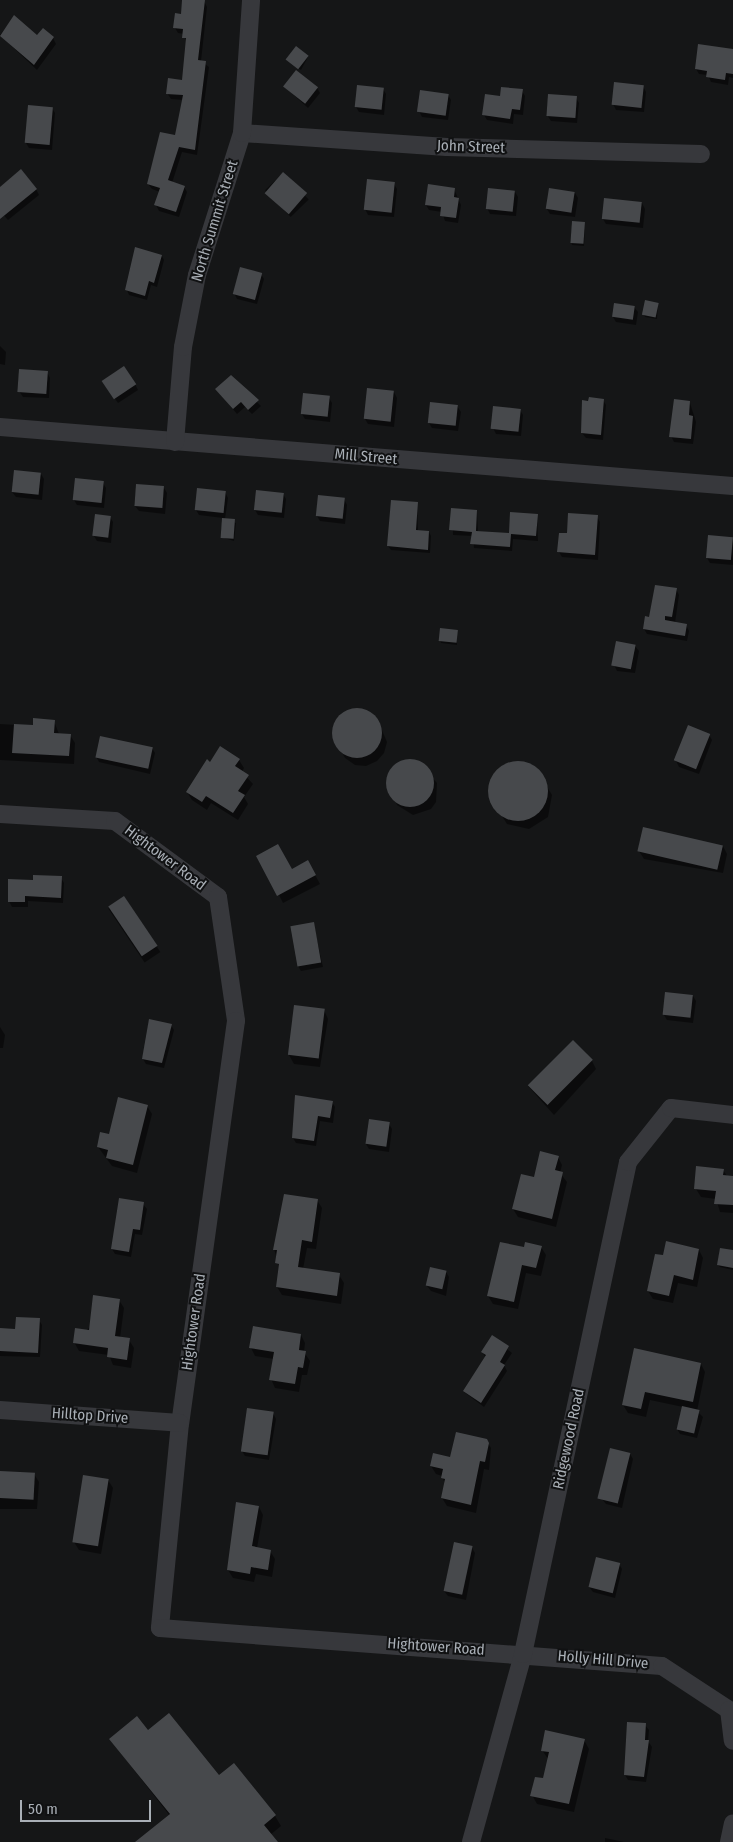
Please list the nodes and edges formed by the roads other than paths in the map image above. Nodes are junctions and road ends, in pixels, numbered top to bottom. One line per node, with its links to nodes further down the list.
1 (251, 0): 2 (street, North Summit Street)
2 (242, 133): 3 (street, John Street); 5 (street, North Summit Street)
3 (701, 154)
4 (0, 428): 5 (street, Mill Street)
5 (175, 442): 6 (street, Mill Street)
6 (733, 486)
7 (0, 814): 10 (street, Hightower Road)
8 (733, 1115): 11 (street, Ridgewood Road)
9 (0, 1410): 10 (street, Hilltop Drive)
10 (180, 1423): 11 (street, Hightower Road)
11 (523, 1654): 12 (street, Holly Hill Drive); 14 (street, Ridgewood Road)
12 (733, 1741)
13 (733, 1823): 15 (street)
14 (472, 1842)
15 (729, 1842)

